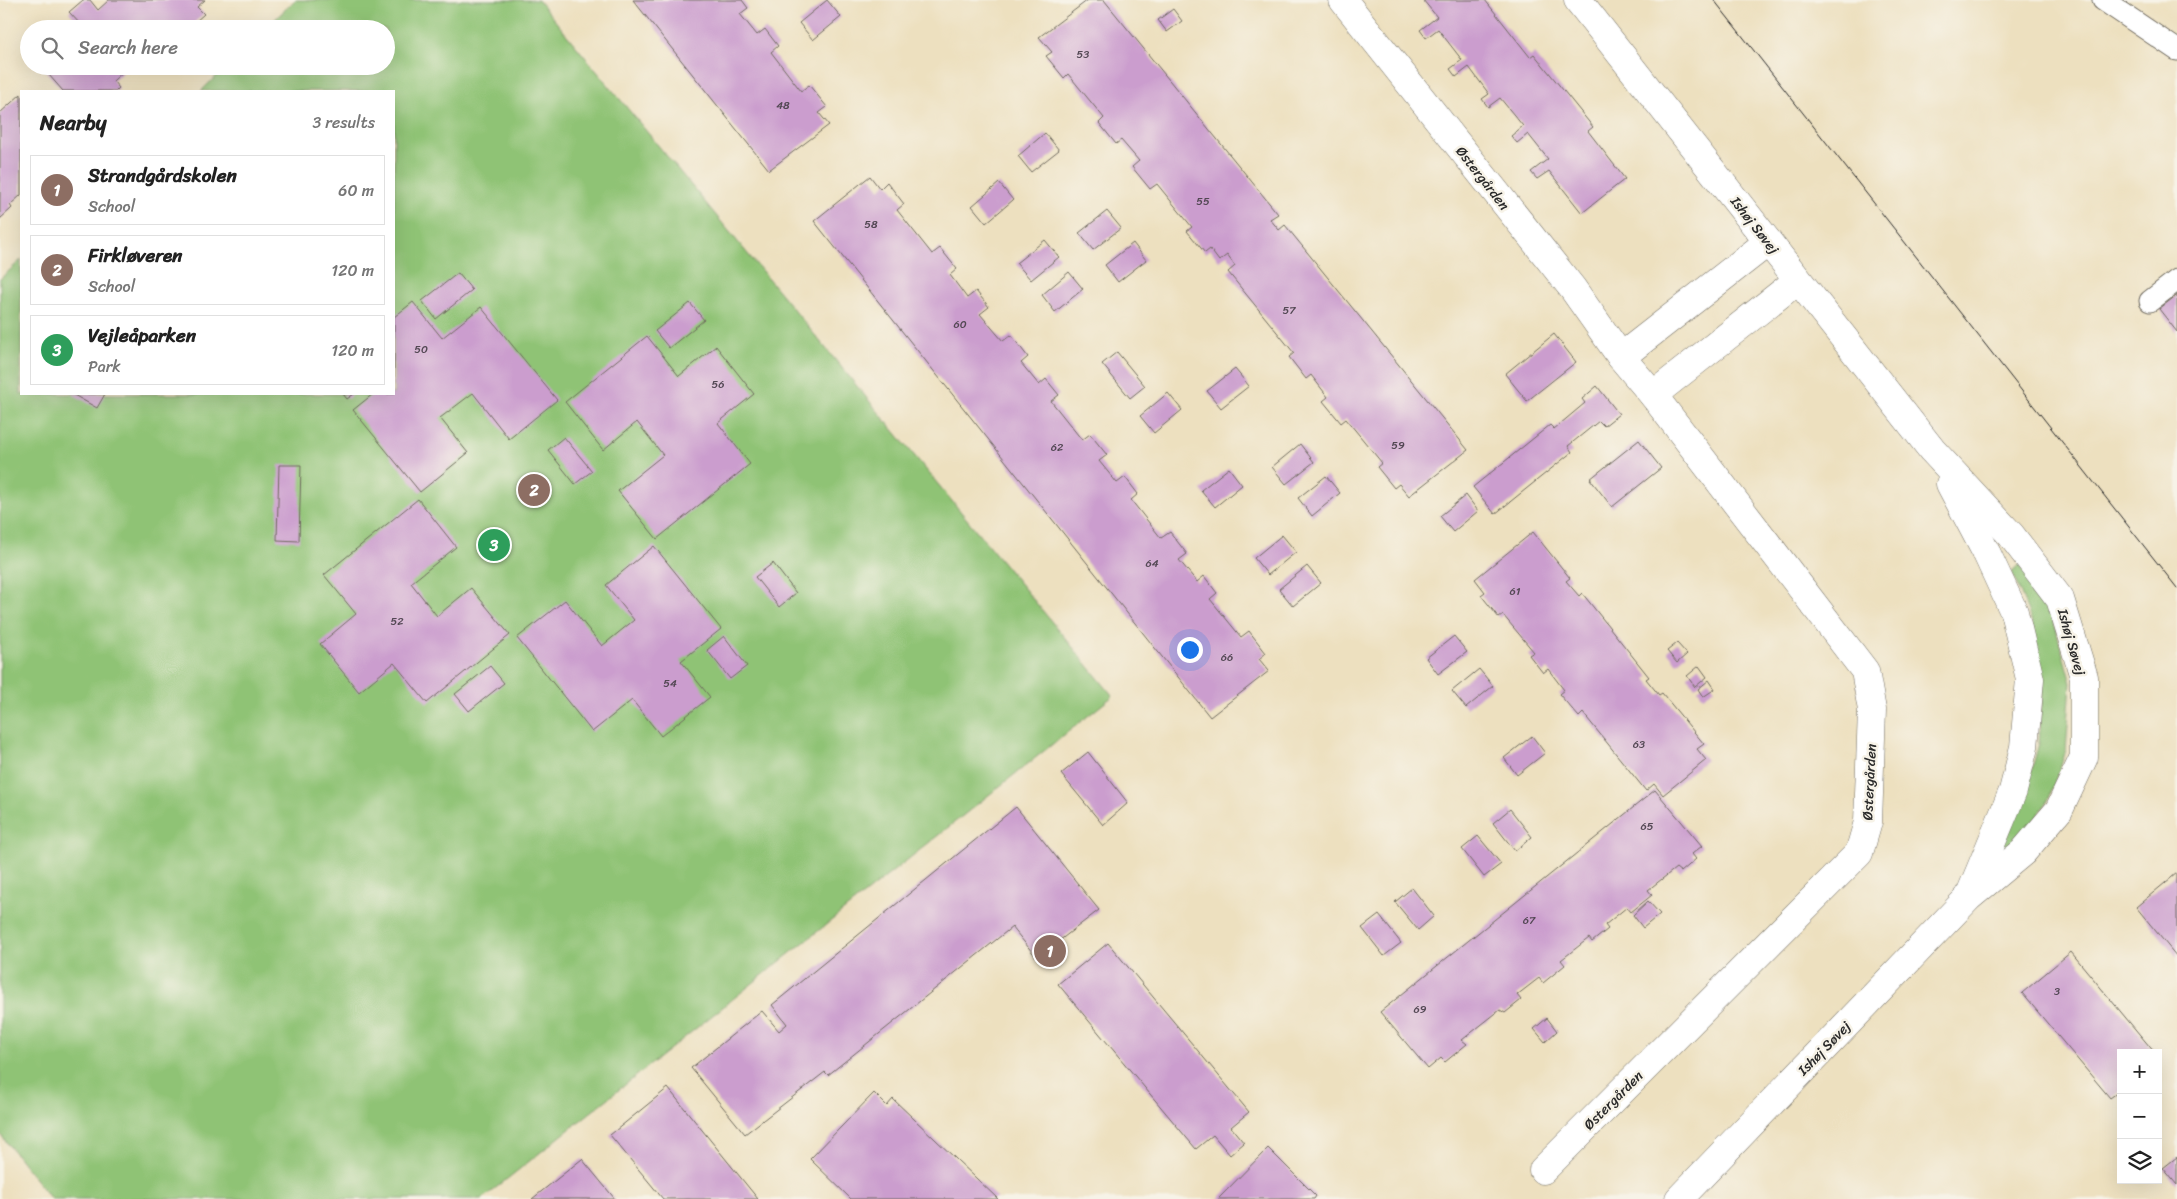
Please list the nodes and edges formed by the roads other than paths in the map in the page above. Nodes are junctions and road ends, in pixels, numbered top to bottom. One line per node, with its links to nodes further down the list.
1 (1343, 0): 9 (street, Østergården)
2 (1578, 0): 5 (street, Ishøj Søvej)
3 (2103, 0): 4 (lane)
4 (2177, 50)
5 (1768, 242): 6 (street, Ishøj Søvej); 9 (street)
6 (1798, 280): 10 (street); 11 (street, Ishøj Søvej)
7 (2177, 280): 8 (lane)
8 (2150, 301)
9 (1621, 357): 10 (street, Østergården)
10 (1653, 395): 13 (street, Østergården)
11 (1932, 450): 12 (street, Ishøj Søvej); 12 (street, Ishøj Søvej)
12 (1969, 897): 14 (street, Ishøj Søvej)
13 (1543, 1170)
14 (1679, 1199)

